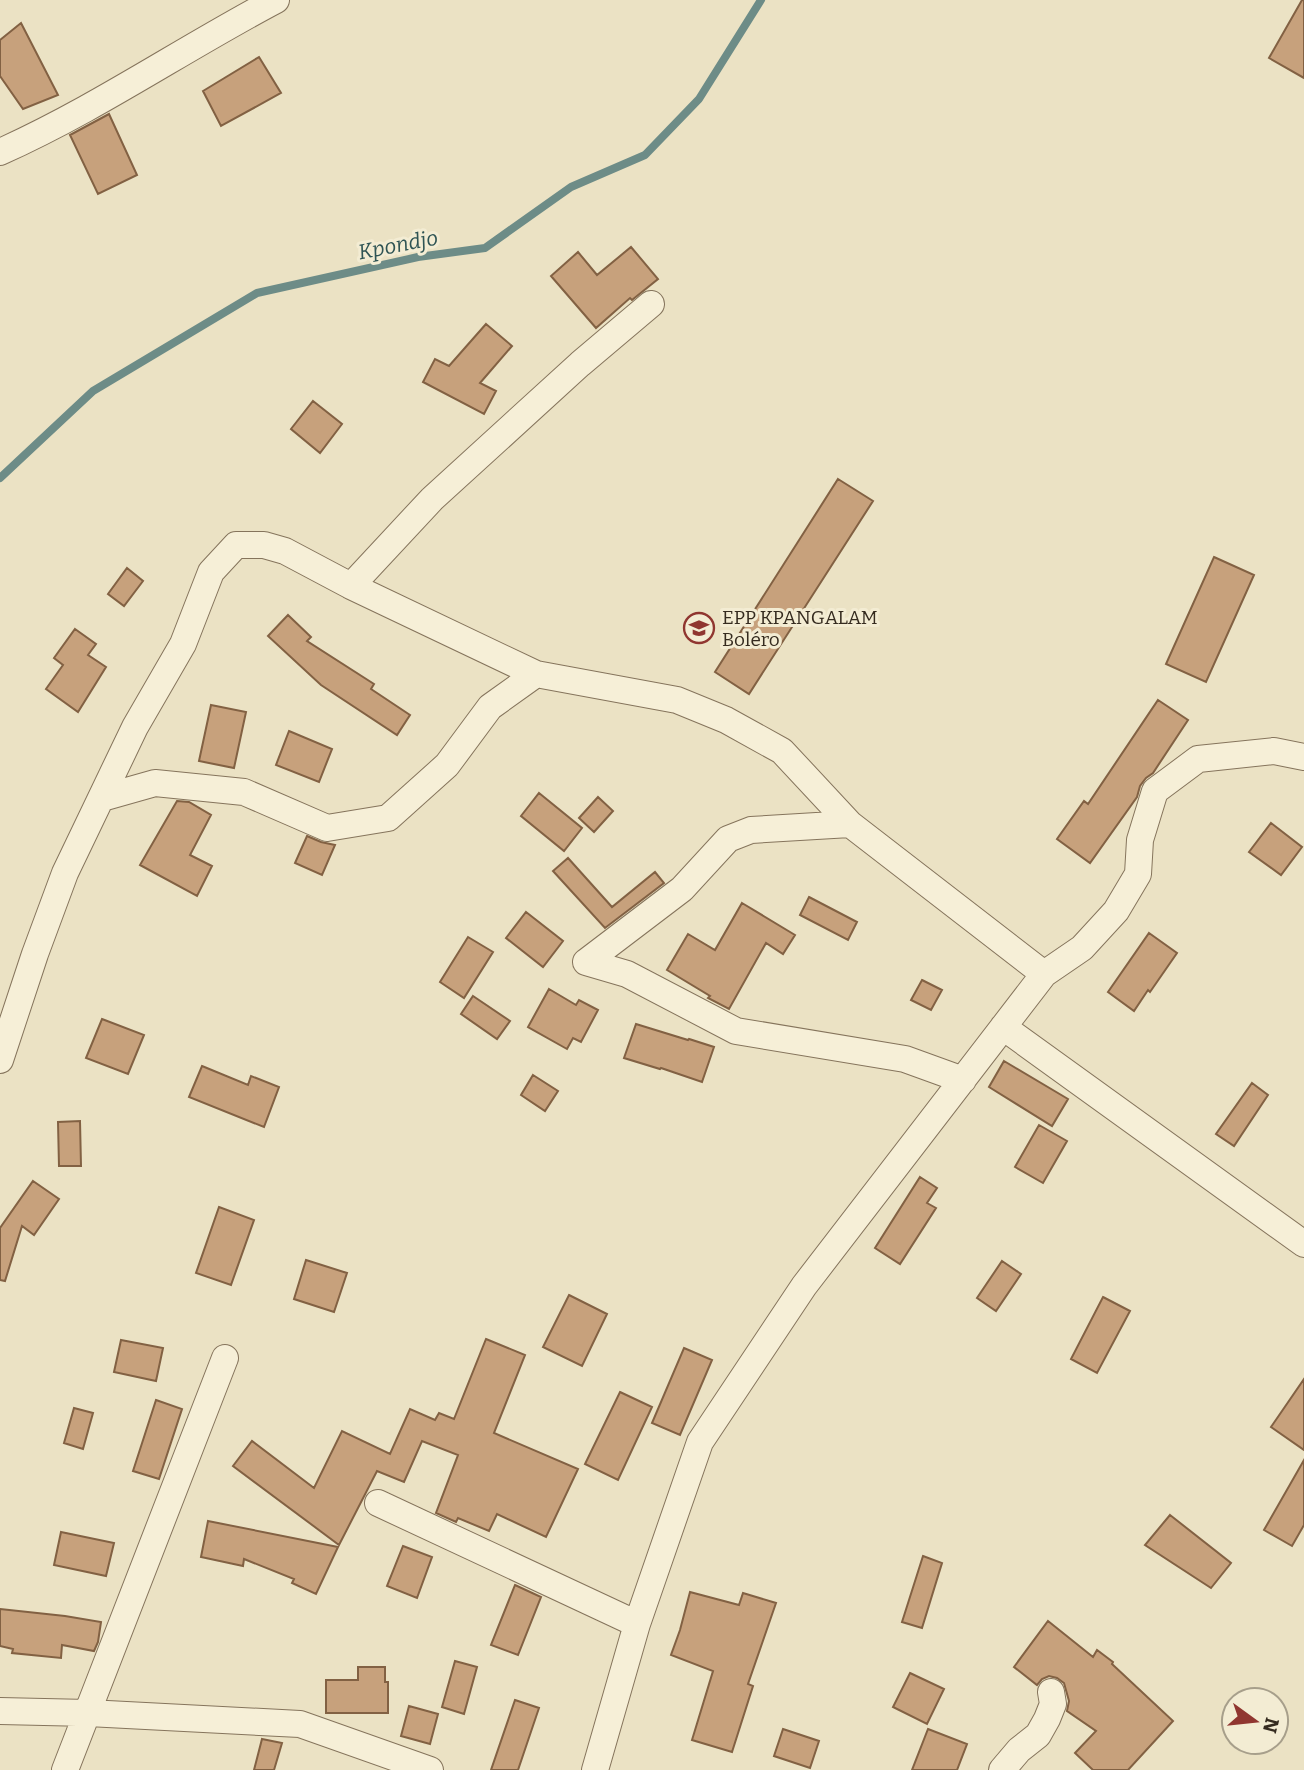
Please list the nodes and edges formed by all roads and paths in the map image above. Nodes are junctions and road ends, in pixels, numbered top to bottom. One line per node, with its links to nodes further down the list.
1 (275, 0): 2 (street)
2 (0, 152)
3 (651, 303): 4 (street)
4 (351, 586): 5 (street); 7 (street)
5 (536, 674): 7 (street); 8 (street)
6 (1304, 757): 9 (street)
7 (102, 798): 11 (street)
8 (850, 824): 9 (street); 12 (street)
9 (1044, 974): 10 (street)
10 (1003, 1027): 12 (street); 13 (street)
11 (0, 1059)
12 (963, 1080): 16 (street)
13 (1304, 1244)
14 (225, 1358): 19 (street)
15 (378, 1503): 16 (street)
16 (637, 1624): 22 (street)
17 (1051, 1692): 23 (street)
18 (0, 1711): 19 (street)
19 (88, 1713): 20 (street); 21 (street)
20 (65, 1770)
21 (430, 1770)
22 (595, 1770)
23 (1002, 1770)

